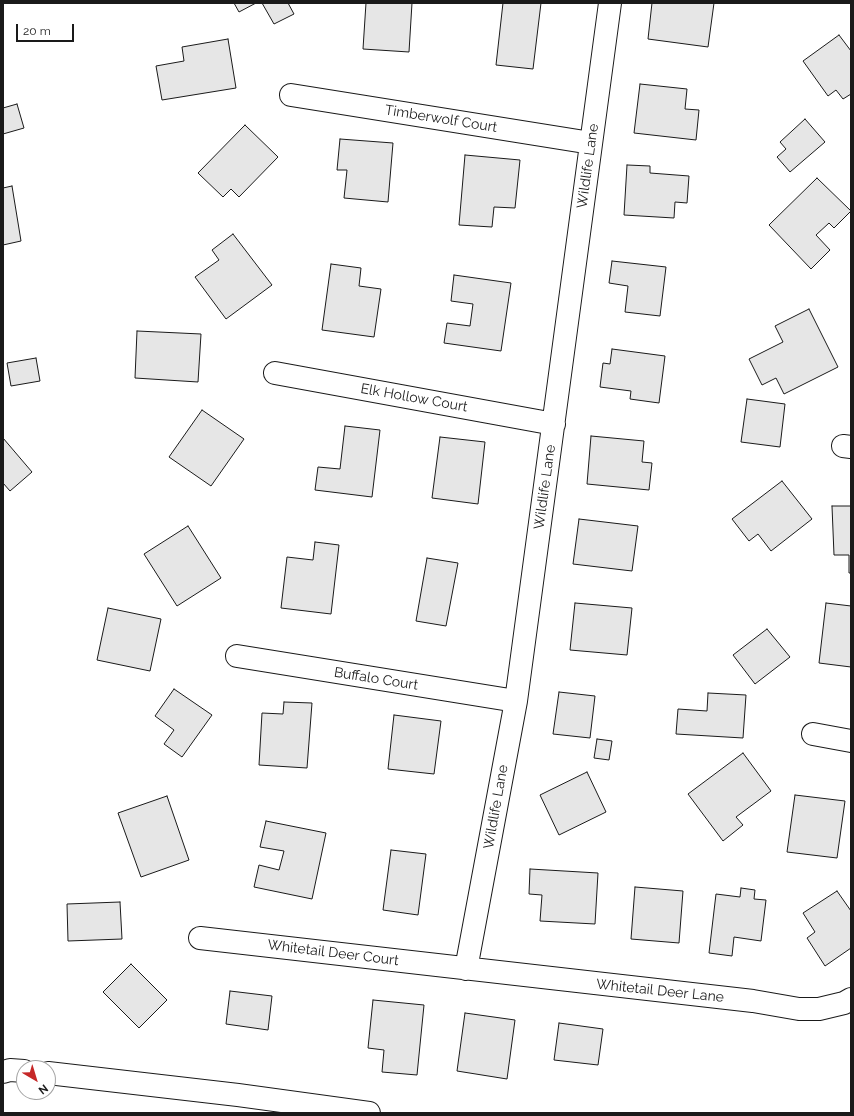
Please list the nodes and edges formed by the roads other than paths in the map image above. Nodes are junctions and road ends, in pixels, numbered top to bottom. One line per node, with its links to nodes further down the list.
1 (610, 3): 3 (street, Wildlife Lane)
2 (290, 95): 3 (street, Timberwolf Court)
3 (591, 143): 5 (street, Wildlife Lane)
4 (275, 373): 5 (street, Elk Hollow Court)
5 (554, 424): 7 (street, Wildlife Lane)
6 (237, 656): 7 (street, Buffalo Court)
7 (516, 701): 11 (street, Wildlife Lane)
8 (813, 734): 9 (street)
9 (851, 741)
10 (200, 938): 11 (street, Whitetail Deer Court)
11 (466, 969): 12 (street, Whitetail Deer Lane)
12 (851, 999)
13 (16, 1070): 14 (street)
14 (3, 1072)
15 (56, 1075): 16 (street)
16 (369, 1113)

